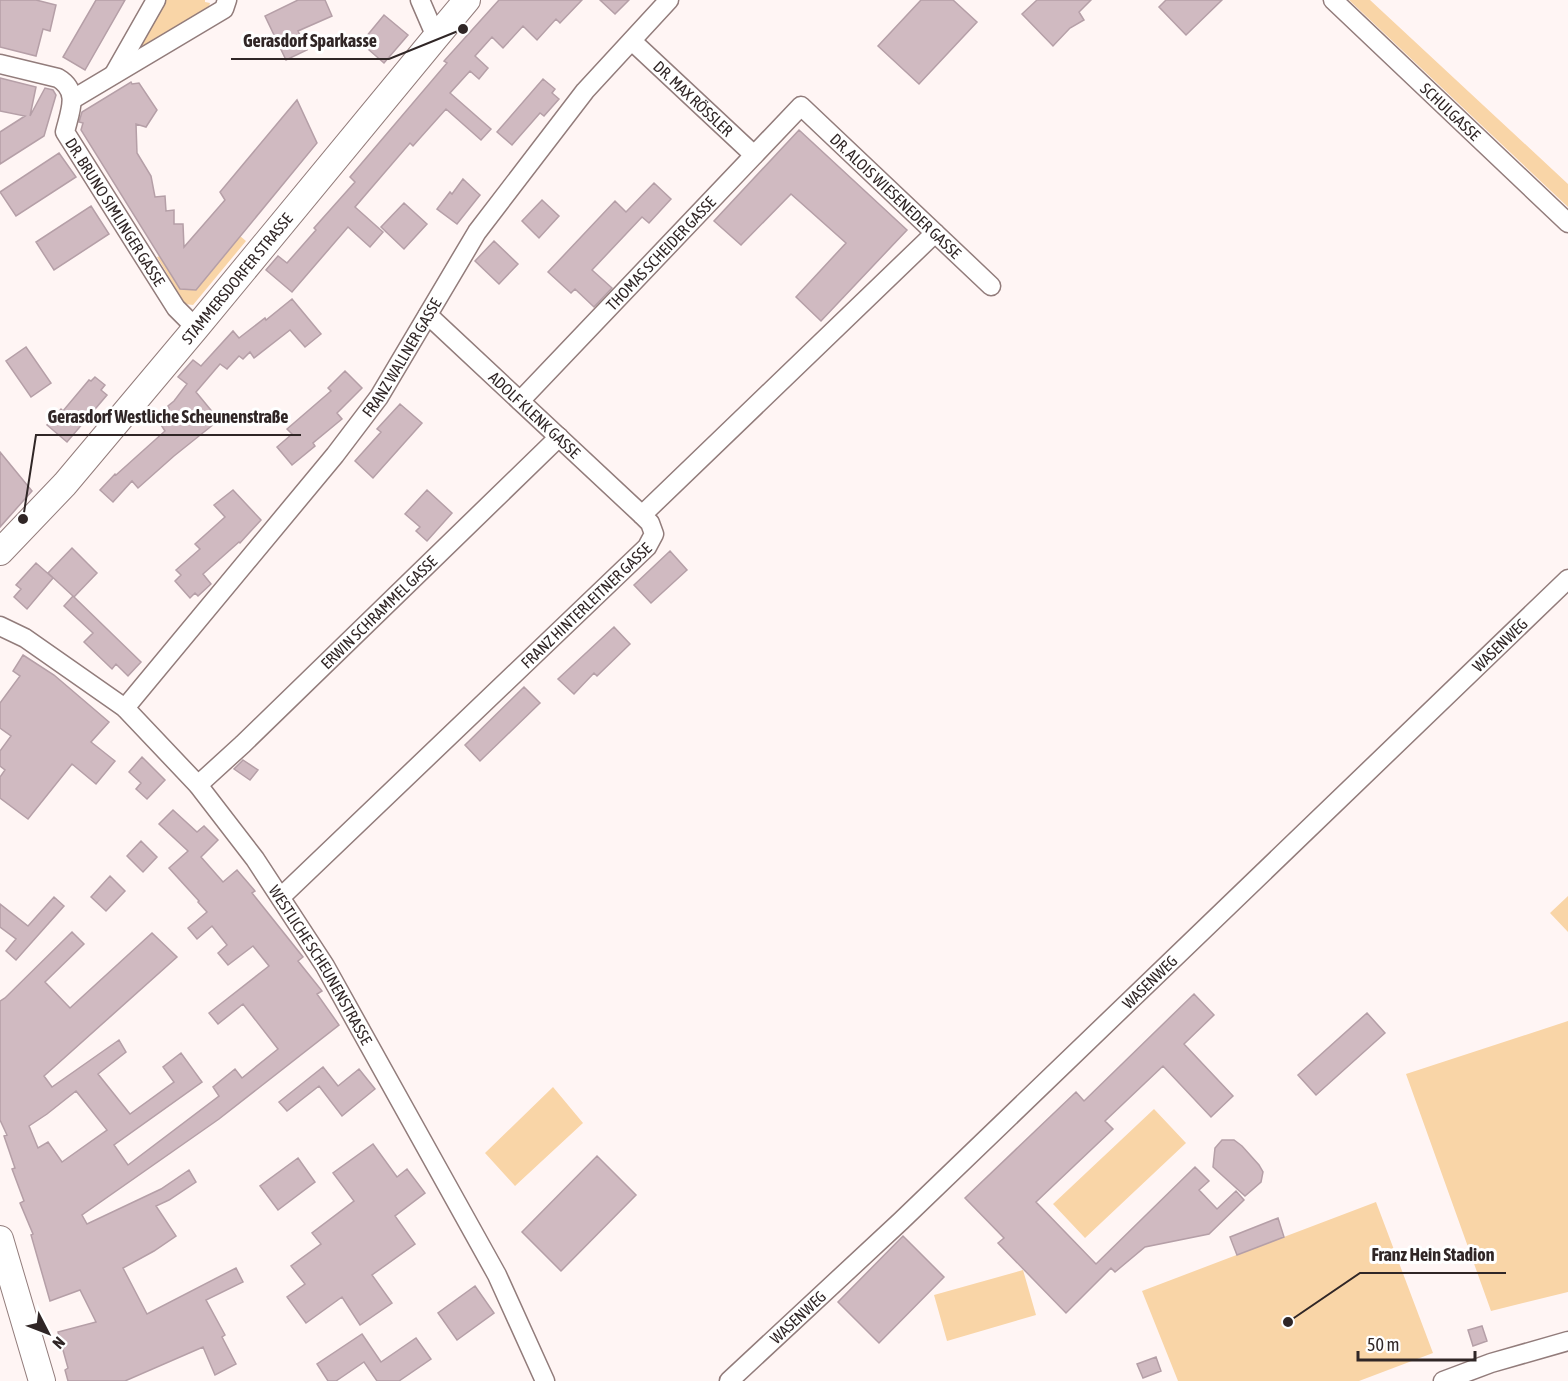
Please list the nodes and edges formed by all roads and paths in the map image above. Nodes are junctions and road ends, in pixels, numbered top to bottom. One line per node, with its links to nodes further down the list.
1 (156, 0): 10 (street)
2 (227, 0): 10 (street)
3 (420, 0): 7 (street)
4 (467, 0): 7 (main road, STAMMERSDORFER STRASSE)
5 (669, 0): 8 (street, FRANZ WALLNER GASSE)
6 (1333, 0): 14 (street, SCHULGASSE)
7 (436, 37): 18 (main road, STAMMERSDORFER STRASSE)
8 (632, 40): 13 (street, DR. MAX RÖSSLER); 17 (street, FRANZ WALLNER GASSE)
9 (0, 64): 11 (street)
10 (114, 75): 11 (street)
11 (73, 99): 18 (street, DR. BRUNO SIMLINGER GASSE)
12 (801, 106): 13 (street, THOMAS SCHEIDER GASSE); 15 (street, DR. ALOIS WIESENEDER GASSE)
13 (754, 155): 19 (street, THOMAS SCHEIDER GASSE)
14 (1568, 223)
15 (935, 232): 16 (street, DR. ALOIS WIESENEDER GASSE); 21 (street, FRANZ HINTERLEITNER GASSE)
16 (991, 285)
17 (428, 315): 19 (street, ADOLF KLENK GASSE); 25 (street, FRANZ WALLNER GASSE)
18 (196, 328): 22 (main road, STAMMERSDORFER STRASSE)
19 (520, 401): 20 (street, ADOLF KLENK GASSE)
20 (559, 437): 21 (street, ADOLF KLENK GASSE); 26 (street, ERWIN SCHRAMMEL GASSE)
21 (642, 515): 27 (street, FRANZ HINTERLEITNER GASSE)
22 (0, 552)
23 (1568, 579): 32 (street, WASENWEG)
24 (0, 627): 25 (street, WESTLICHE SCHEUNENSTRASSE)
25 (125, 708): 26 (street, WESTLICHE SCHEUNENSTRASSE)
26 (198, 785): 27 (street, WESTLICHE SCHEUNENSTRASSE)
27 (281, 897): 31 (street, WESTLICHE SCHEUNENSTRASSE)
28 (0, 1239): 30 (main road)
29 (1568, 1341): 33 (street)
30 (42, 1381)
31 (545, 1381)
32 (729, 1381)
33 (1443, 1381)

